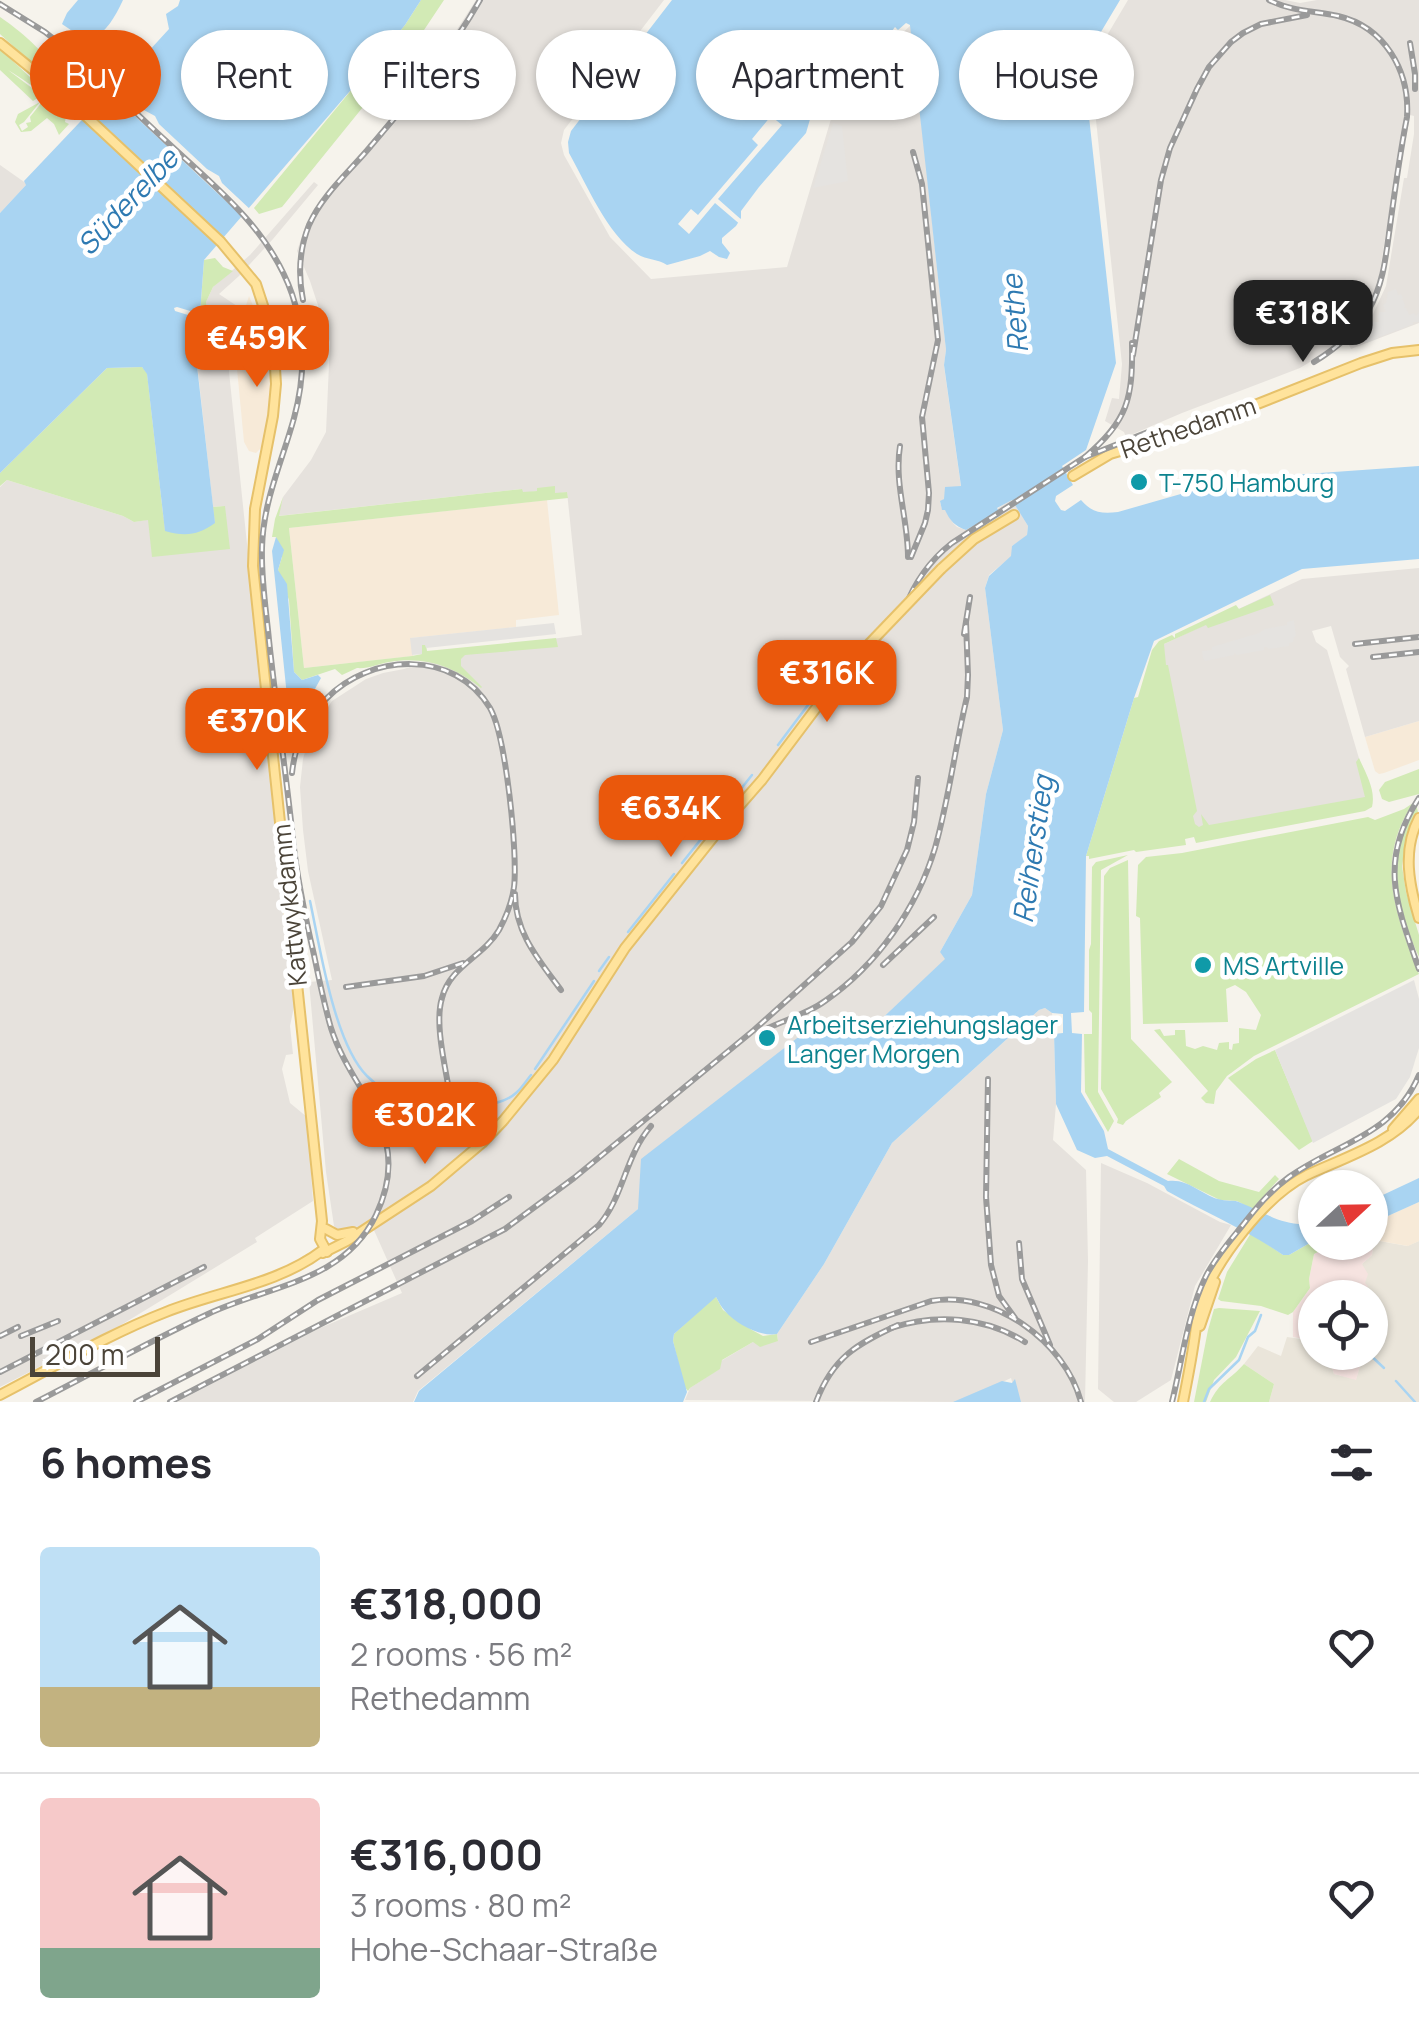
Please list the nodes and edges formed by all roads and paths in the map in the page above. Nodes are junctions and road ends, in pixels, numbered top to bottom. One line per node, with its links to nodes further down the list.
1 (0, 43): 12 (main road, Kattwykdamm)
2 (1419, 350): 3 (main road, Rethedamm)
3 (1073, 476)
4 (1014, 515): 13 (main road, bridge)
5 (1419, 818): 7 (main road)
6 (1419, 830): 7 (main road)
7 (1410, 857): 8 (main road)
8 (1419, 918)
9 (1419, 1098): 11 (main road)
10 (1419, 1109): 11 (main road)
11 (1383, 1139): 18 (main road)
12 (324, 1225): 13 (main road); 14 (main road, Kattwykdamm); 15 (main road, Kattwykdamm)
13 (362, 1229): 15 (main road)
14 (320, 1239): 15 (main road); 16 (main road)
15 (328, 1249): 16 (main road)
16 (309, 1260): 17 (main road)
17 (0, 1395)
18 (1183, 1402)

